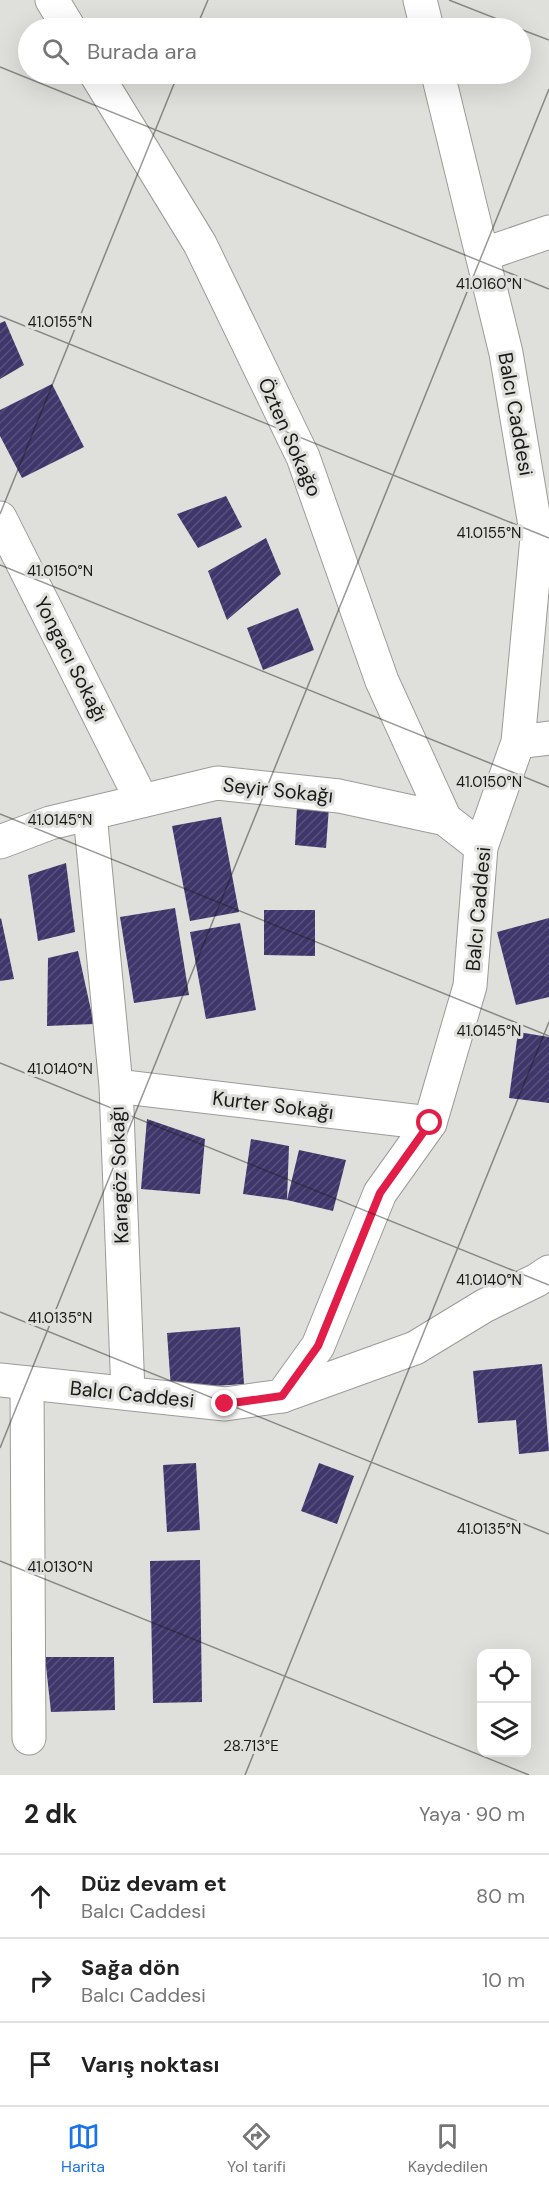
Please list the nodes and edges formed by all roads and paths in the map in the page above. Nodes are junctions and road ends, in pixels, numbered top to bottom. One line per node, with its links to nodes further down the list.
1 (52, 0): 3 (street)
2 (420, 0): 4 (street)
3 (63, 18)
4 (424, 18)
5 (102, 84): 13 (street, Özten Sokağo)
6 (440, 84): 8 (street, Balcı Caddesi)
7 (549, 232): 8 (street)
8 (482, 255): 10 (street, Balcı Caddesi)
9 (0, 518): 11 (street, Yongacı Sokağı)
10 (534, 740): 15 (street, Balcı Caddesi)
11 (142, 801): 12 (street, Seyir Sokağı); 13 (street, Seyir Sokağı)
12 (90, 814): 14 (street, Seyir Sokağı); 16 (street, Karagöz Sokağı)
13 (445, 819): 15 (street, Seyir Sokağı)
14 (0, 842)
15 (481, 847): 17 (street, Balcı Caddesi)
16 (116, 1086): 17 (street, Kurter Sokağı); 20 (street, Karagöz Sokağı)
17 (430, 1123): 21 (street, Balcı Caddesi)
18 (549, 1272): 21 (street)
19 (13, 1382): 20 (street, Balcı Caddesi); 22 (street)
20 (128, 1393): 21 (street, Balcı Caddesi)
21 (282, 1396)
22 (29, 1738)

